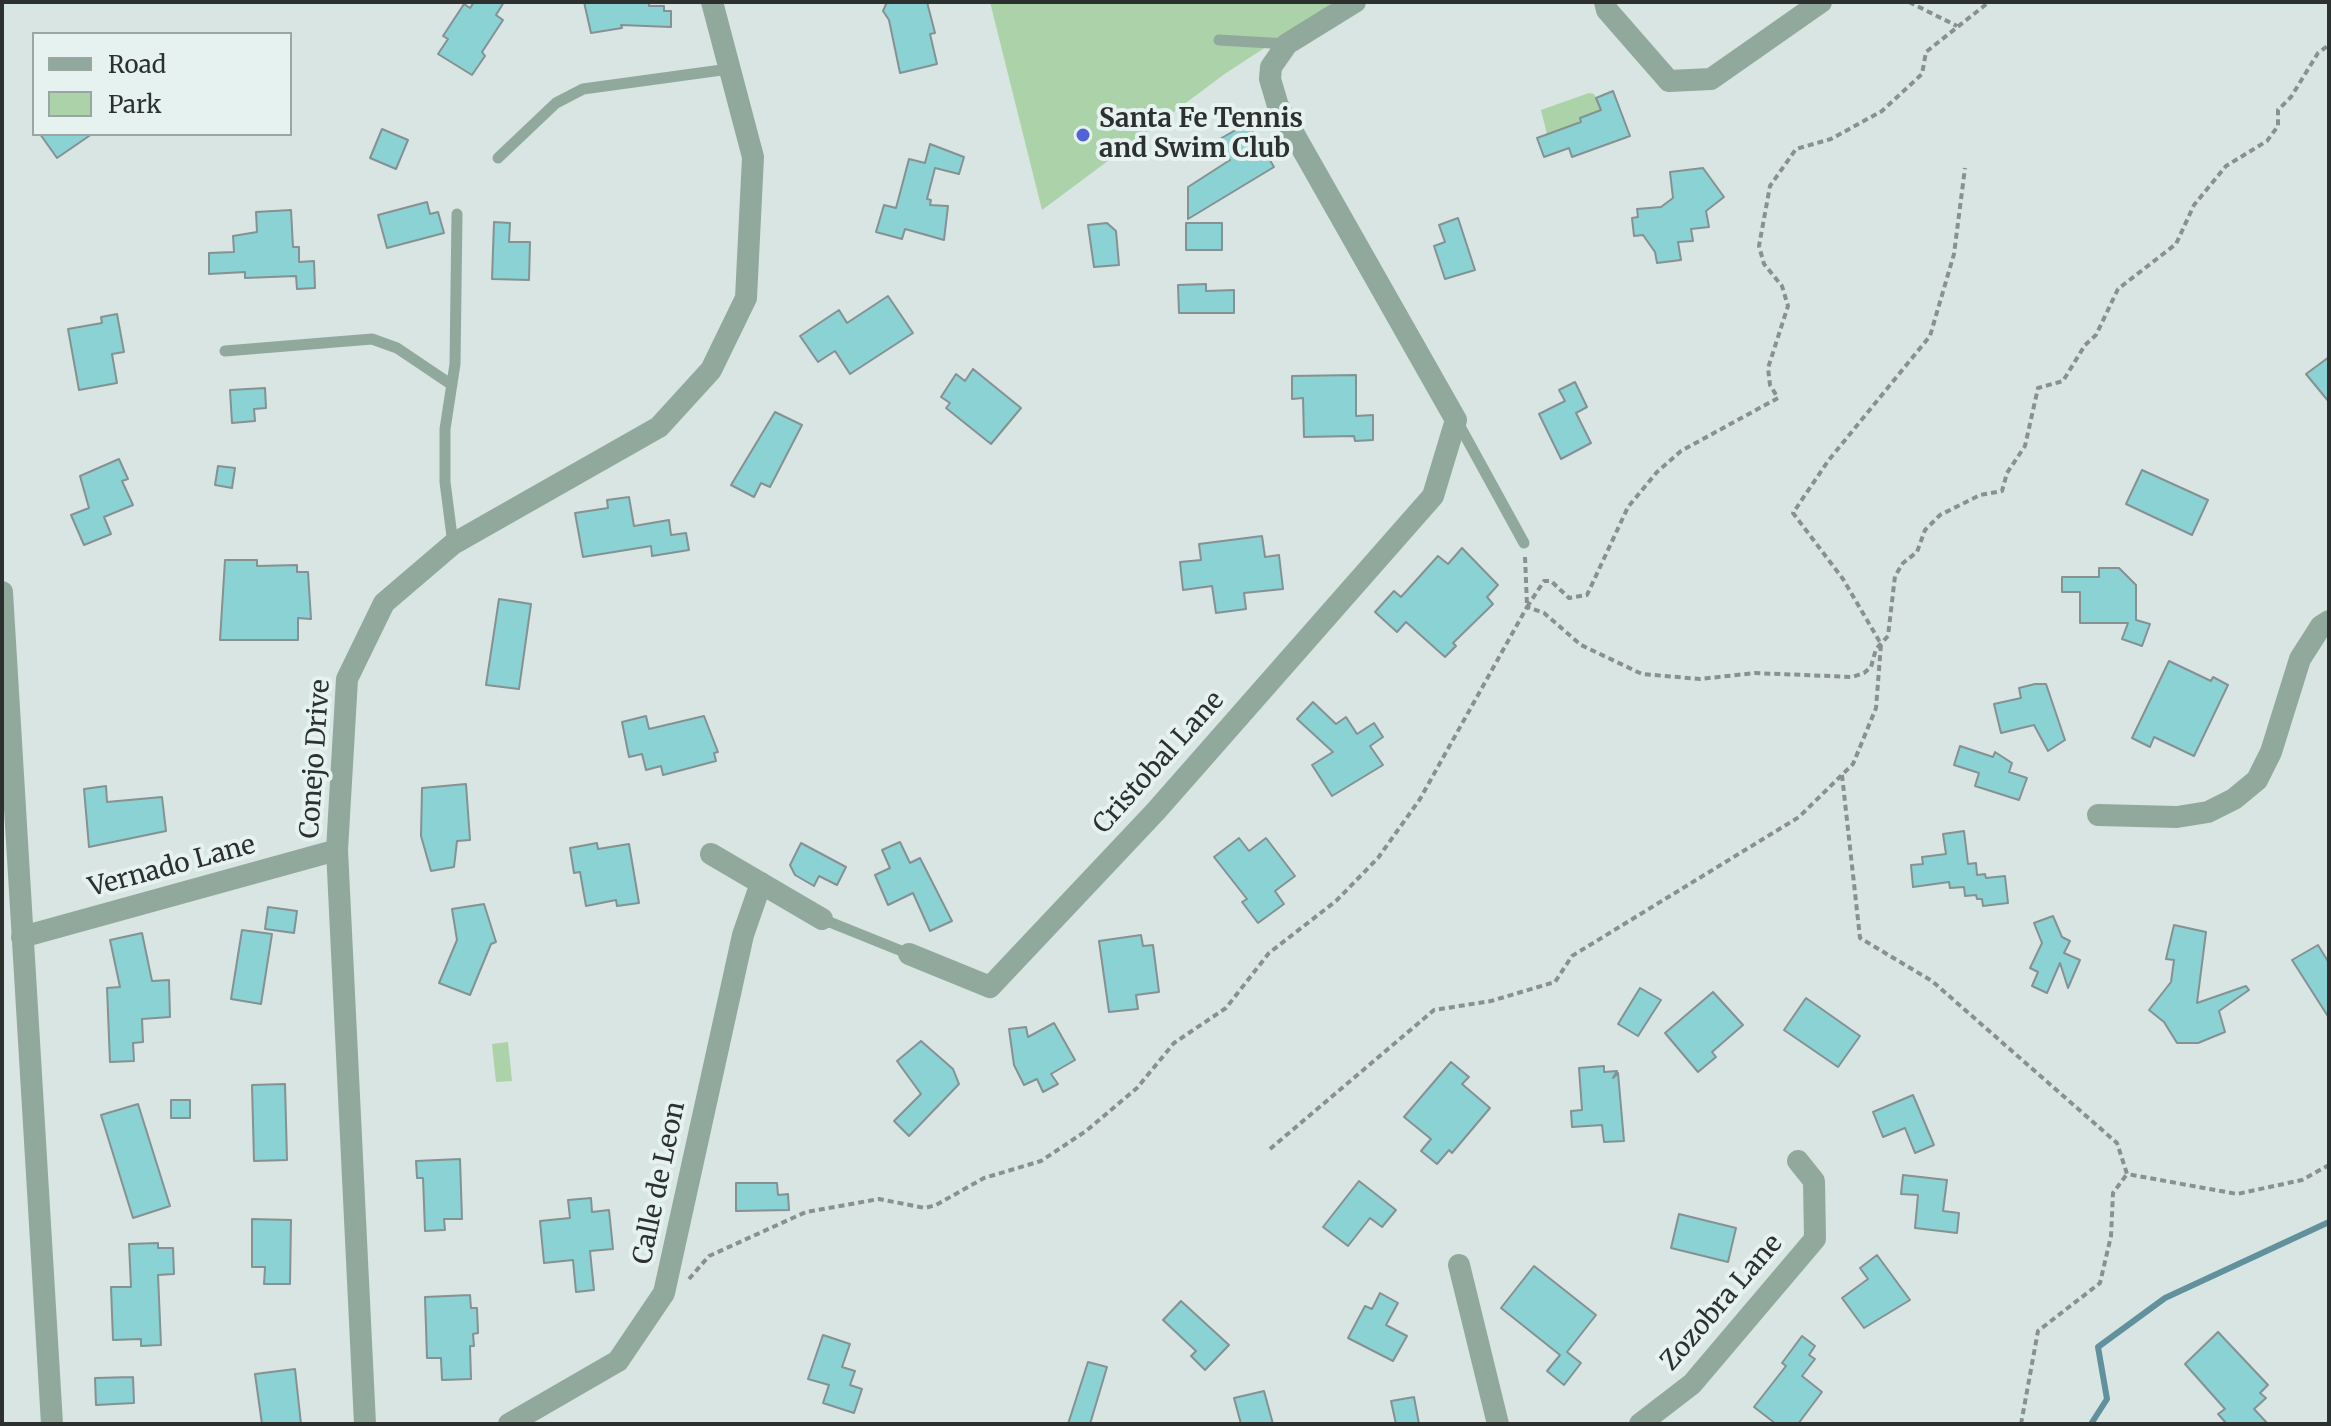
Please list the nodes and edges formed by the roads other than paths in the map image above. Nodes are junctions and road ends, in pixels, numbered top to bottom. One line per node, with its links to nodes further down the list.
1 (712, 2): 7 (street, Conejo Drive)
2 (1355, 2): 6 (street)
3 (1605, 2): 4 (street)
4 (1821, 2)
5 (1219, 40): 6 (lane)
6 (1287, 44): 12 (street)
7 (729, 69): 8 (lane); 14 (street, Conejo Drive)
8 (498, 158)
9 (457, 214): 11 (lane)
10 (225, 351): 11 (lane)
11 (452, 385): 14 (lane)
12 (1456, 420): 13 (lane); 23 (street, Cristobal Lane)
13 (1524, 543)
14 (453, 544): 18 (street, Conejo Drive)
15 (2, 592): 22 (street)
16 (2329, 621): 17 (street)
17 (2098, 815)
18 (337, 850): 22 (street, Vernado Lane); 27 (street, Conejo Drive)
19 (711, 854): 20 (street)
20 (761, 883): 21 (street); 28 (street, Calle de Leon)
21 (822, 919): 23 (lane, Cristobal Lane)
22 (22, 937): 26 (street)
23 (909, 954)
24 (1798, 1161): 30 (street, Zozobra Lane)
25 (1459, 1265): 29 (street)
26 (52, 1424)
27 (365, 1424)
28 (509, 1424)
29 (1498, 1424)
30 (1640, 1424)

